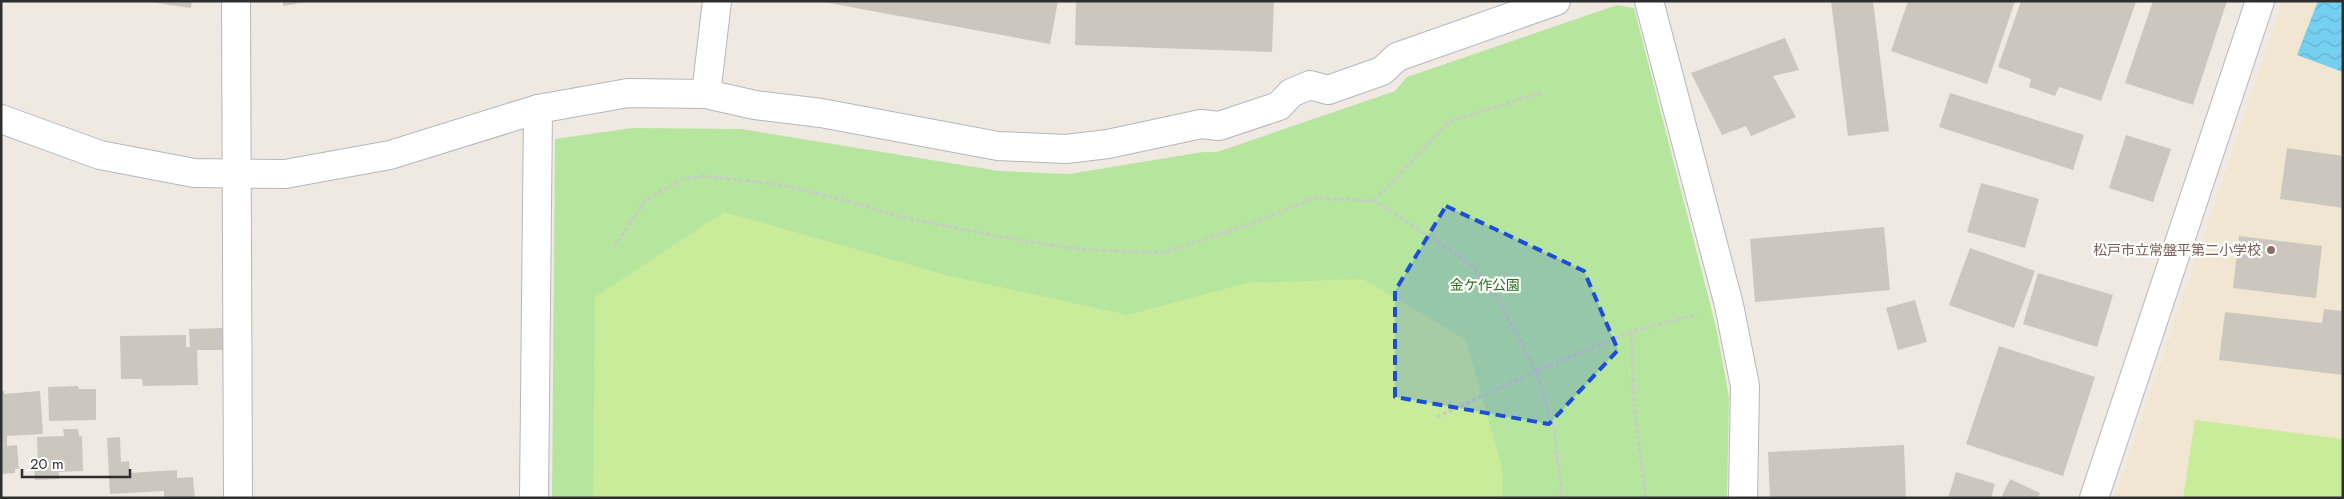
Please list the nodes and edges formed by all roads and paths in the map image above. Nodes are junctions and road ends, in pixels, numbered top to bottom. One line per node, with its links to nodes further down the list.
1 (236, 1): 10 (street)
2 (717, 1): 7 (street)
3 (1556, 1): 7 (street)
4 (1649, 1): 13 (street)
5 (2260, 1): 22 (street)
6 (1541, 93): 11 (path)
7 (706, 94): 8 (street)
8 (538, 109): 10 (street); 18 (street)
9 (1, 119): 10 (street)
10 (238, 174): 17 (street)
11 (1374, 201): 12 (path); 15 (path)
12 (614, 247)
13 (1729, 305): 14 (path); 21 (street)
14 (1631, 332): 15 (path); 20 (path)
15 (1536, 370): 16 (path); 19 (path)
16 (1436, 417)
17 (238, 498)
18 (534, 498)
19 (1562, 498)
20 (1646, 498)
21 (1743, 498)
22 (2094, 498)

